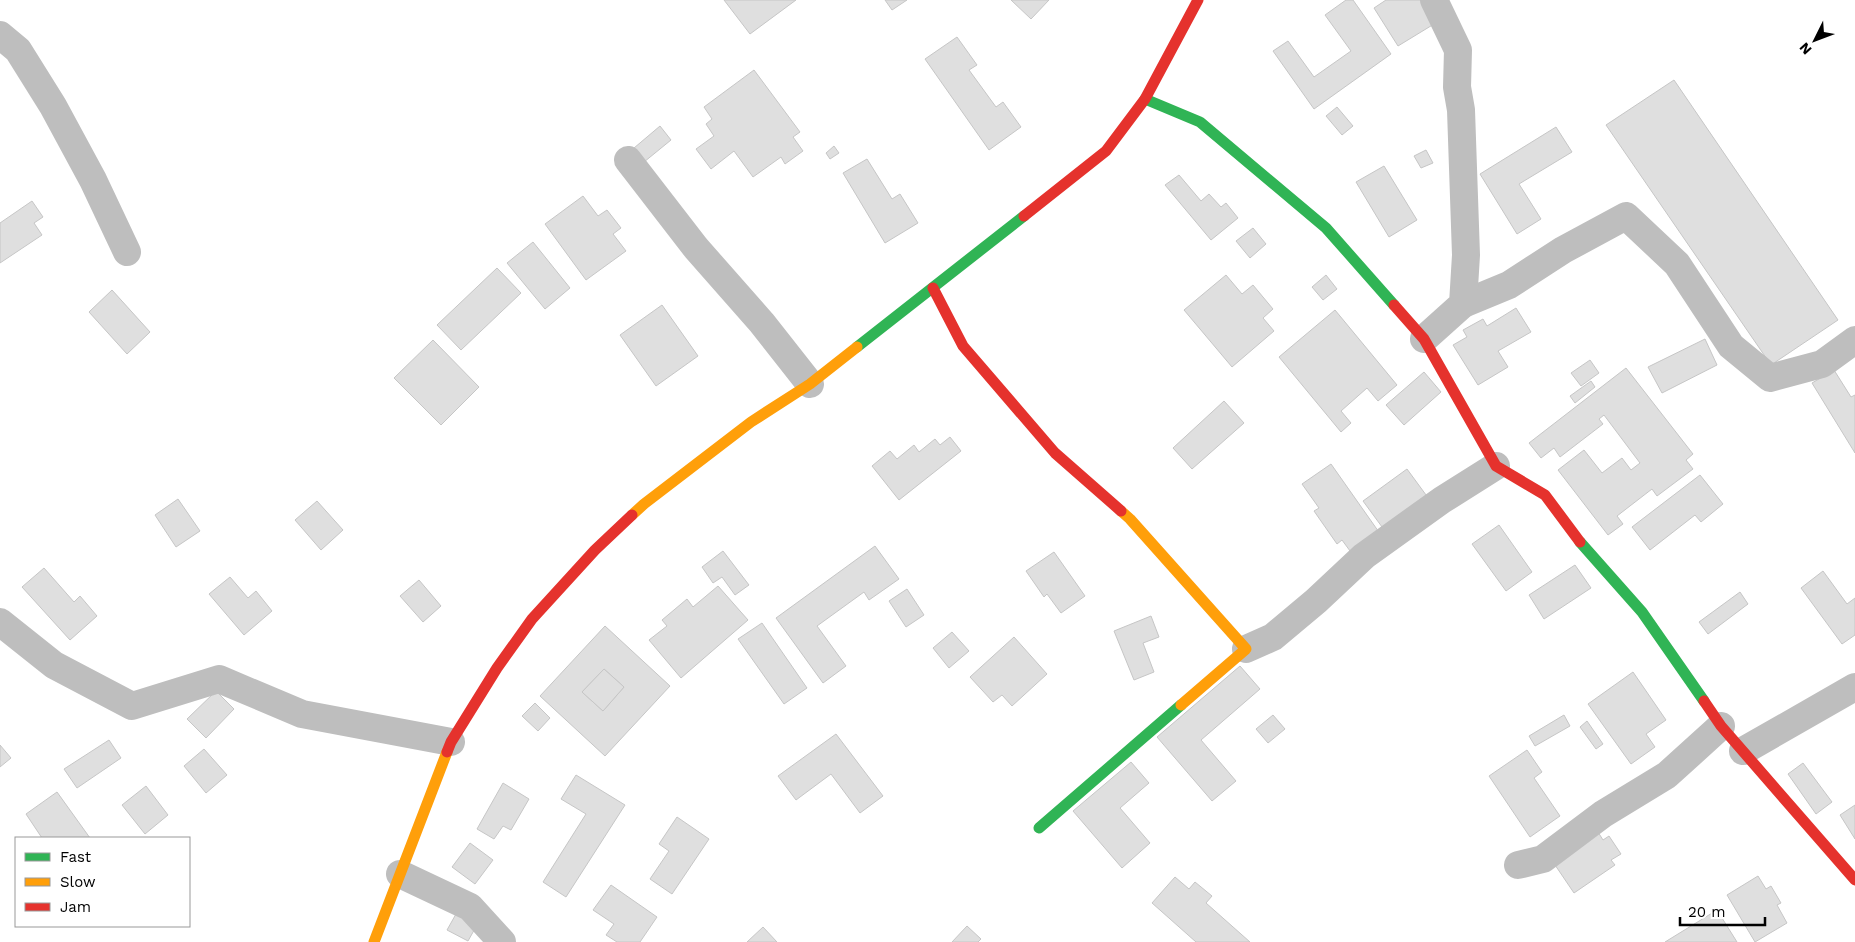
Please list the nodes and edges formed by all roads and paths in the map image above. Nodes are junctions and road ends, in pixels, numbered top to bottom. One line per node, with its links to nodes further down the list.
1 (1198, 0): 4 (street)
2 (1434, 0): 8 (street)
3 (0, 35): 6 (street)
4 (1145, 99): 7 (street); 9 (street)
5 (628, 160): 11 (street)
6 (127, 252)
7 (933, 288): 11 (street); 14 (street)
8 (1463, 304): 9 (street); 10 (street)
9 (1424, 338): 12 (street)
10 (1855, 340)
11 (810, 384): 17 (street)
12 (1496, 466): 14 (street); 16 (street)
13 (0, 622): 17 (street)
14 (1246, 649): 19 (street)
15 (1855, 687): 18 (street)
16 (1721, 726): 18 (street); 20 (street)
17 (451, 742): 21 (street)
18 (1743, 751): 22 (street)
19 (1039, 828)
20 (1518, 866)
21 (400, 874): 23 (street); 24 (street)
22 (1855, 880)
23 (374, 942)
24 (502, 942)

